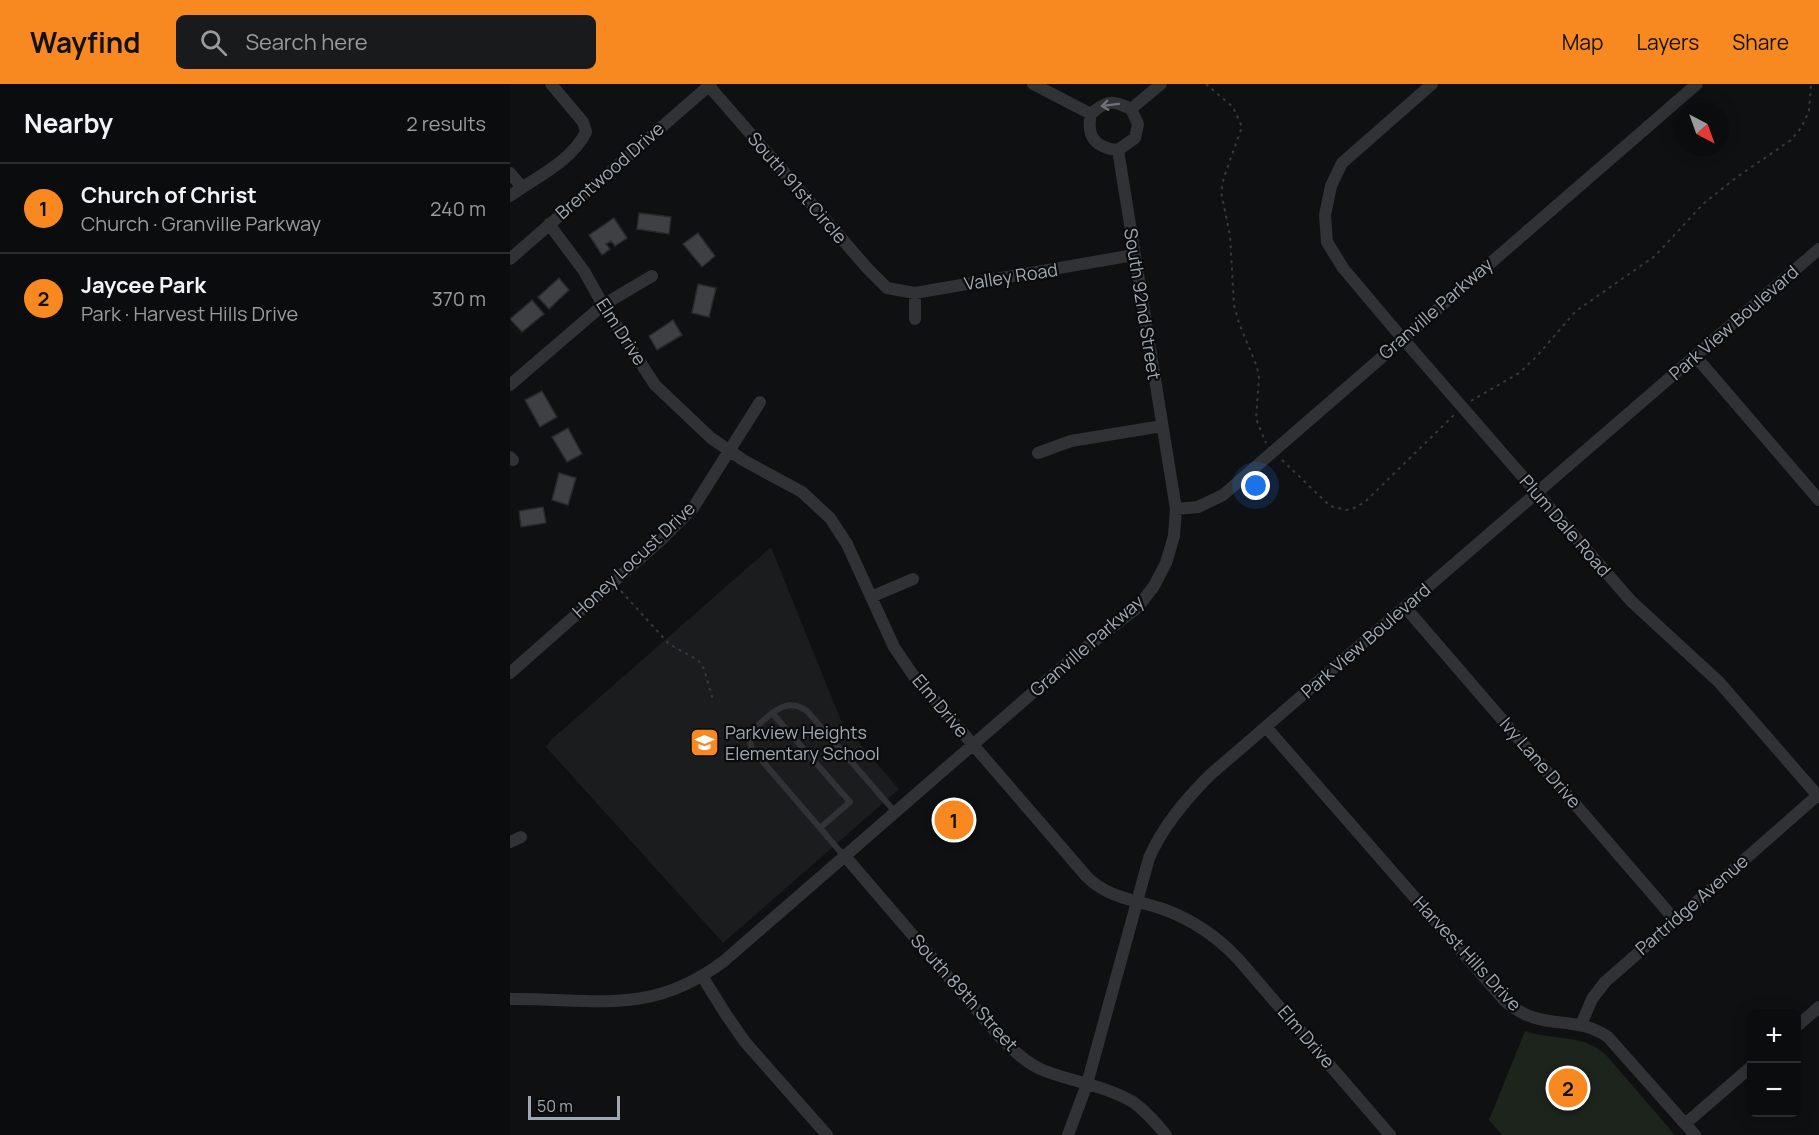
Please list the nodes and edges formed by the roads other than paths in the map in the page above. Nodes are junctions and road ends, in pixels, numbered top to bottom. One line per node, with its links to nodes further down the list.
1 (552, 84): 11 (street)
2 (1033, 84): 8 (street)
3 (1161, 84): 7 (street)
4 (1432, 84): 22 (street, Plum Dale Road)
5 (1697, 84): 22 (street, Granville Parkway)
6 (710, 85): 13 (street, Brentwood Drive); 18 (street, South 91st Circle)
7 (1131, 109): 8 (street, one-way to 8); 9 (street)
8 (1091, 114): 9 (street)
9 (1118, 150): 15 (street, South 92nd Street)
10 (510, 173): 11 (street)
11 (522, 187): 12 (street)
12 (510, 196)
13 (549, 224): 16 (street, Brentwood Drive); 20 (street, Elm Drive)
14 (1819, 249): 23 (street, Park View Boulevard)
15 (1134, 255): 19 (street, Valley Road); 26 (street, South 92nd Street)
16 (510, 259)
17 (652, 276): 20 (street)
18 (887, 288): 19 (street, Valley Road)
19 (915, 293): 21 (street)
20 (603, 305): 24 (street); 27 (street, Elm Drive)
21 (915, 319)
22 (1403, 339): 29 (street, Plum Dale Road); 31 (street, Granville Parkway)
23 (1696, 357): 29 (street, Park View Boulevard); 30 (street)
24 (510, 384)
25 (760, 402): 27 (street, Honey Locust Drive)
26 (1162, 426): 28 (street); 31 (street, South 92nd Street)
27 (730, 452): 33 (street, Elm Drive); 35 (street, Honey Locust Drive)
28 (1038, 453)
29 (1537, 494): 34 (street, Park View Boulevard); 39 (street, Plum Dale Road)
30 (1819, 500)
31 (1176, 510): 38 (street, Granville Parkway)
32 (913, 579): 33 (street)
33 (871, 597): 38 (street, Elm Drive)
34 (1405, 607): 37 (street, Park View Boulevard); 44 (street, Ivy Lane Drive)
35 (510, 673)
36 (772, 713): 40 (lane); 41 (lane); 41 (lane)
37 (1266, 727): 43 (street, Park View Boulevard); 49 (street, Harvest Hills Drive)
38 (972, 745): 40 (street, Granville Parkway); 43 (street, Elm Drive)
39 (1818, 796): 44 (street, Partridge Avenue)
40 (895, 812): 42 (street, Granville Parkway)
41 (820, 828): 42 (lane)
42 (844, 855): 45 (street, Granville Parkway); 51 (street, South 89th Street)
43 (1136, 902): 51 (street, Park View Boulevard); 56 (street, Elm Drive)
44 (1675, 920): 49 (street, Partridge Avenue)
45 (702, 976): 46 (street, Granville Parkway); 53 (street)
46 (510, 999)
47 (1819, 1007): 48 (street)
48 (1801, 1023)
49 (1581, 1025): 52 (street, Harvest Hills Drive)
50 (1747, 1070): 52 (street)
51 (1087, 1084): 54 (street, Park View Boulevard); 55 (street, South 89th Street)
52 (1685, 1124): 57 (street, Harvest Hills Drive)
53 (827, 1135)
54 (1068, 1135)
55 (1166, 1135)
56 (1390, 1135)
57 (1695, 1135)

